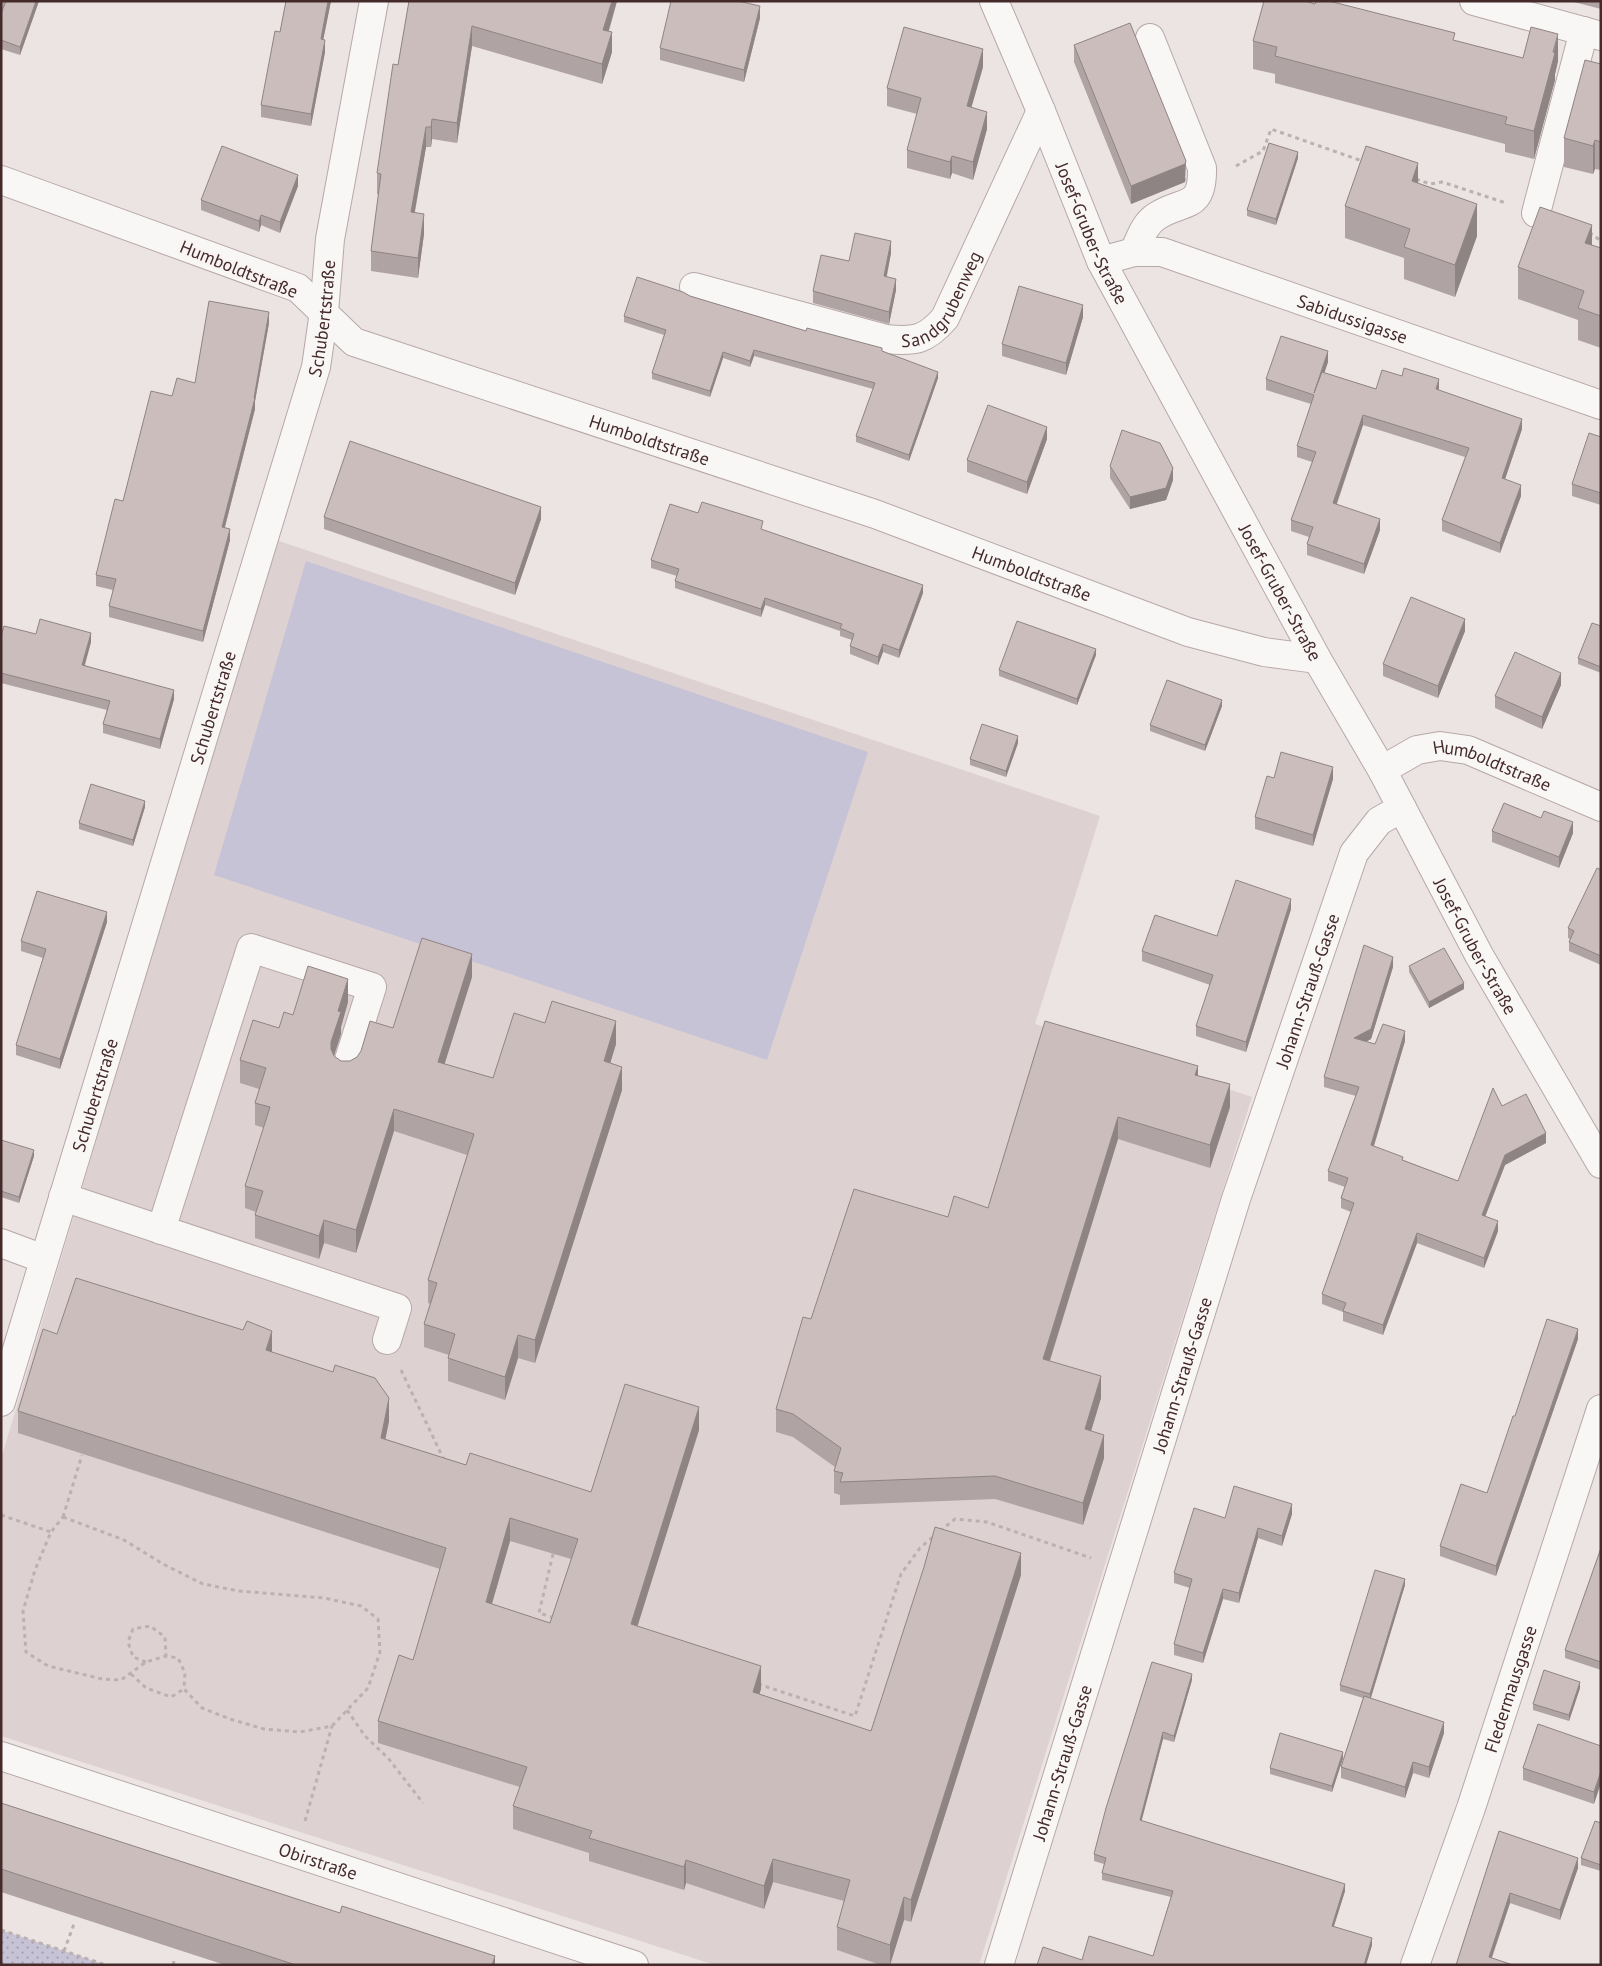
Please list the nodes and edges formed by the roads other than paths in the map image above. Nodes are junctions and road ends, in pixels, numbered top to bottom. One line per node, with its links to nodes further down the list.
1 (374, 1): 12 (street, Schubertstraße)
2 (994, 1): 6 (street, Josef-Gruber-Straße)
3 (1474, 1): 4 (street)
4 (1592, 33): 8 (street)
5 (1150, 38): 9 (street)
6 (1041, 111): 10 (street, Josef-Gruber-Straße); 11 (street, Sandgrubenweg)
7 (1, 180): 12 (street, Humboldtstraße)
8 (1536, 213)
9 (1134, 252): 10 (street, Sabidussigasse); 13 (street, Sabidussigasse)
10 (1101, 261): 14 (street, Josef-Gruber-Straße)
11 (694, 287)
12 (324, 312): 14 (street, Humboldtstraße); 20 (street, Schubertstraße)
13 (1601, 405)
14 (1317, 659): 15 (street, Josef-Gruber-Straße)
15 (1382, 770): 16 (street, Humboldtstraße); 17 (street, Josef-Gruber-Straße)
16 (1601, 807)
17 (1402, 808): 19 (street, Josef-Gruber-Straße); 29 (street, Johann-Strauß-Gasse)
18 (346, 1069): 21 (street)
19 (1601, 1164)
20 (63, 1197): 21 (street); 23 (street, Schubertstraße)
21 (161, 1230): 24 (street)
22 (1, 1243): 23 (street)
23 (44, 1259): 25 (street, Schubertstraße)
24 (387, 1340)
25 (1, 1402)
26 (1601, 1410): 30 (street, Fledermausgasse)
27 (1, 1756): 28 (street, Obirstraße)
28 (634, 1965)
29 (999, 1965)
30 (1415, 1965)

